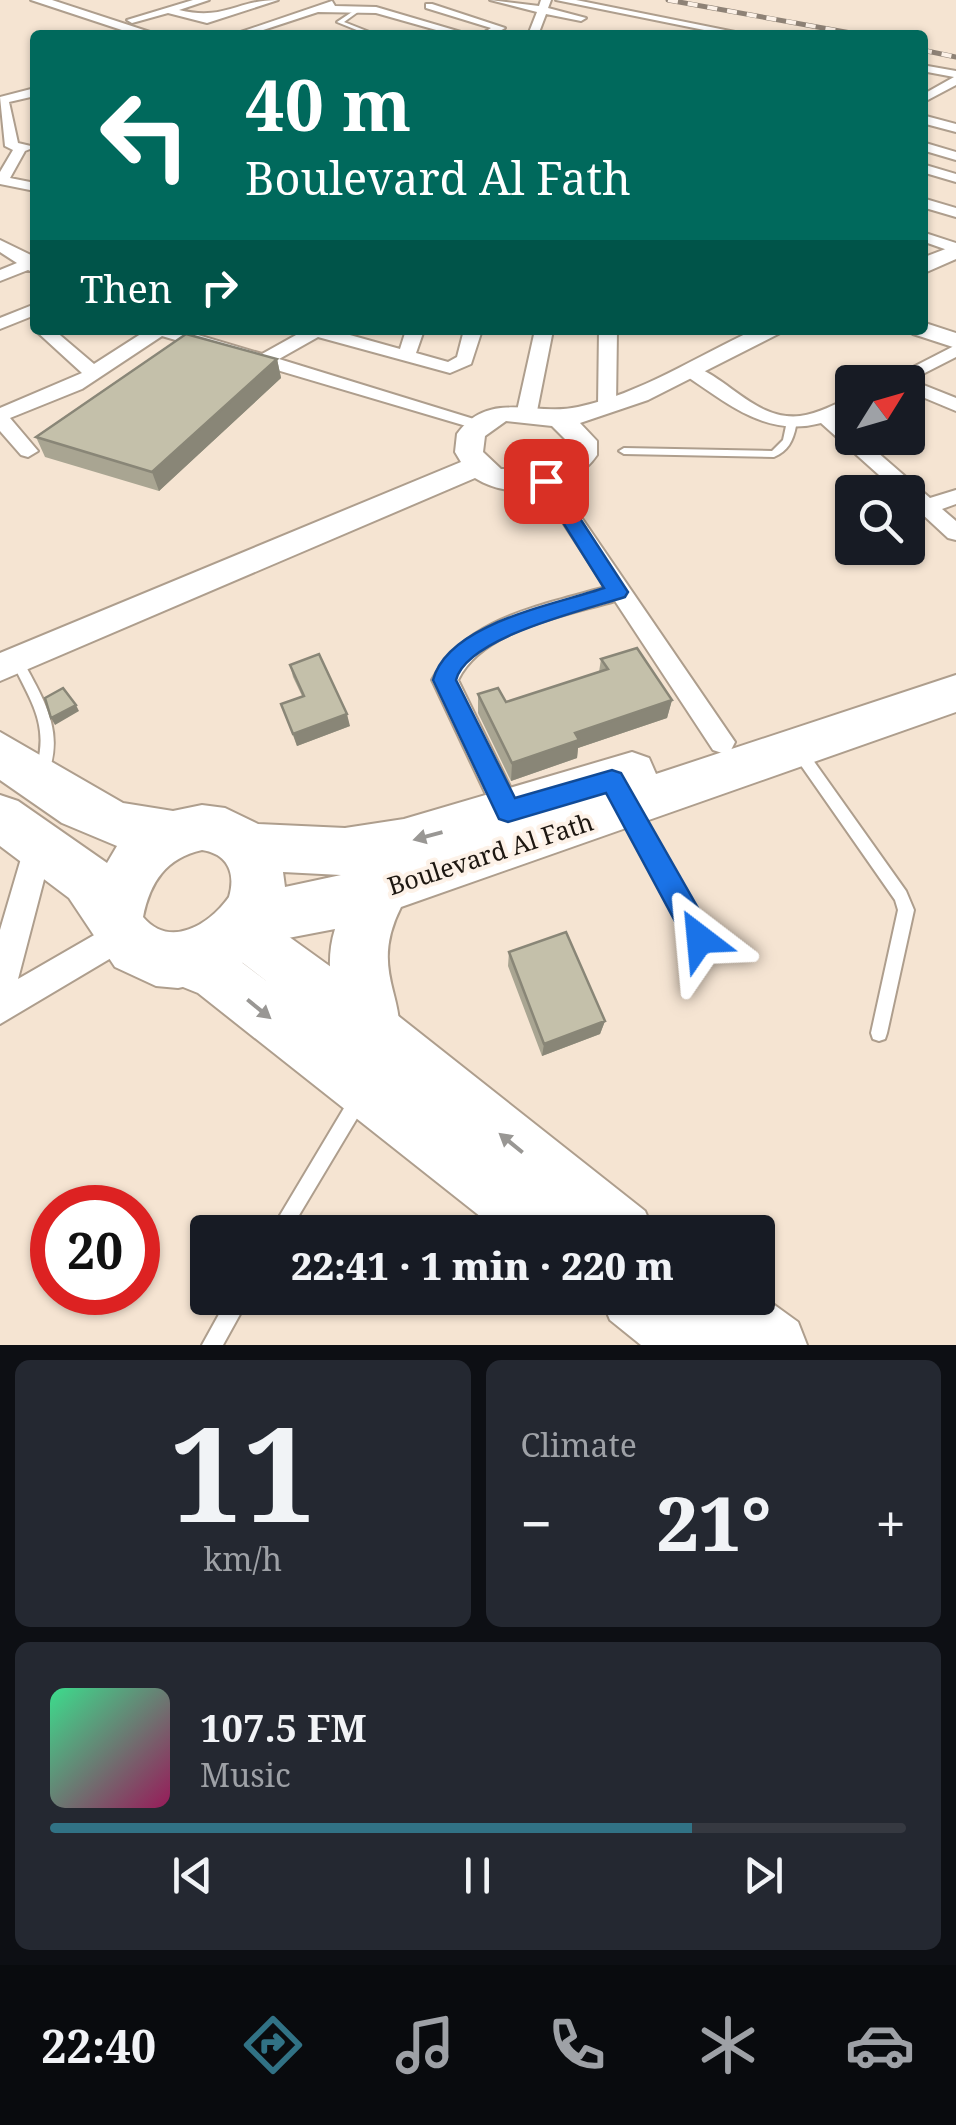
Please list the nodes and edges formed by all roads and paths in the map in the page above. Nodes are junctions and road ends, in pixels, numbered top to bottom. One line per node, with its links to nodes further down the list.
1 (38, 0): 16 (street)
2 (68, 0): 15 (street)
3 (204, 0): 12 (street)
4 (268, 0): 12 (street); 13 (street)
5 (343, 0): 13 (street)
6 (385, 0): 11 (street)
7 (443, 0): 14 (street)
8 (496, 0): 10 (street); 14 (street)
9 (561, 0): 25 (street)
10 (544, 5): 23 (street); 24 (street)
11 (360, 9): 13 (street); 19 (lane); 20 (street); 21 (street)
12 (167, 10): 15 (street)
13 (312, 10): 18 (street)
14 (458, 16): 22 (street)
15 (132, 20): 17 (street)
16 (136, 30)
17 (161, 30)
18 (253, 30)
19 (361, 30)
20 (427, 30)
21 (446, 30)
22 (496, 30)
23 (535, 30)
24 (625, 30)
25 (719, 30)
26 (928, 71): 27 (street)
27 (953, 82): 28 (street); 30 (street)
28 (928, 83)
29 (30, 94): 32 (street)
30 (928, 97)
31 (30, 105): 32 (street)
32 (2, 106): 35 (street)
33 (928, 121): 34 (street)
34 (956, 128)
35 (27, 148): 41 (street)
36 (928, 148): 37 (street)
37 (956, 156)
38 (928, 170): 40 (street)
39 (928, 178): 42 (street)
40 (956, 178)
41 (30, 186)
42 (956, 186)
43 (928, 204): 44 (street)
44 (956, 213)
45 (928, 238): 47 (street)
46 (0, 244): 48 (street)
47 (956, 249): 49 (street)
48 (30, 263)
49 (928, 263)
50 (30, 266): 51 (street)
51 (0, 276)
52 (928, 315): 55 (street)
53 (30, 316): 54 (street)
54 (0, 324)
55 (956, 325)
56 (928, 330): 67 (street)
57 (50, 335): 73 (street)
58 (152, 335): 73 (street)
59 (178, 335): 70 (street)
60 (308, 335): 70 (street)
61 (332, 335): 69 (street)
62 (413, 335): 69 (street)
63 (472, 335): 69 (street)
64 (543, 335): 77 (street)
65 (613, 335): 76 (street)
66 (762, 335): 72 (street)
67 (956, 341)
68 (956, 350): 71 (street)
69 (406, 358)
70 (265, 360): 81 (street)
71 (925, 368)
72 (688, 369): 76 (street); 83 (street)
73 (93, 373): 79 (street)
74 (925, 393): 75 (street)
75 (956, 405)
76 (605, 408): 82 (street)
77 (527, 411): 81 (street); 82 (street)
78 (835, 412): 80 (street)
79 (0, 417): 84 (street)
80 (826, 417): 83 (street); 89 (street)
81 (480, 424): 86 (street)
82 (567, 424): 87 (street)
83 (792, 426): 85 (lane)
84 (28, 451)
85 (624, 451)
86 (477, 466): 87 (street); 93 (street)
87 (546, 481): 91 (street)
88 (956, 497): 89 (street)
89 (926, 507): 90 (street)
90 (956, 534)
91 (617, 592): 95 (street); 99 (street)
92 (956, 662): 95 (highway, Boulevard Al Fath)
93 (9, 665): 97 (lane)
94 (956, 693): 96 (highway, Boulevard Al Fath)
95 (722, 742): 98 (highway, Boulevard Al Fath)
96 (797, 748): 98 (highway, Boulevard Al Fath); 111 (lane)
97 (19, 767): 101 (highway)
98 (619, 794): 99 (highway, Boulevard Al Fath); 103 (highway, Boulevard Al Fath); 106 (lane)
99 (508, 811): 102 (highway, Boulevard Al Fath, one-way to 102)
100 (20, 831): 105 (highway); 108 (street)
101 (172, 834): 102 (highway); 105 (highway)
102 (246, 847): 104 (highway)
103 (382, 889): 104 (highway, Boulevard Al Fath); 110 (highway)
104 (243, 924): 107 (highway); 110 (main road)
105 (119, 925): 107 (highway); 109 (street)
106 (700, 939)
107 (176, 960): 112 (main road, one-way to 112)
108 (0, 984)
109 (0, 1008)
110 (373, 1030): 115 (main road, one-way to 110)
111 (880, 1033)
112 (363, 1092): 113 (lane); 114 (main road)
113 (288, 1215)
114 (526, 1215)
115 (603, 1215)
116 (230, 1315): 119 (lane)
117 (664, 1315): 118 (main road)
118 (695, 1332): 120 (main road)
119 (212, 1345)
120 (775, 1345)

